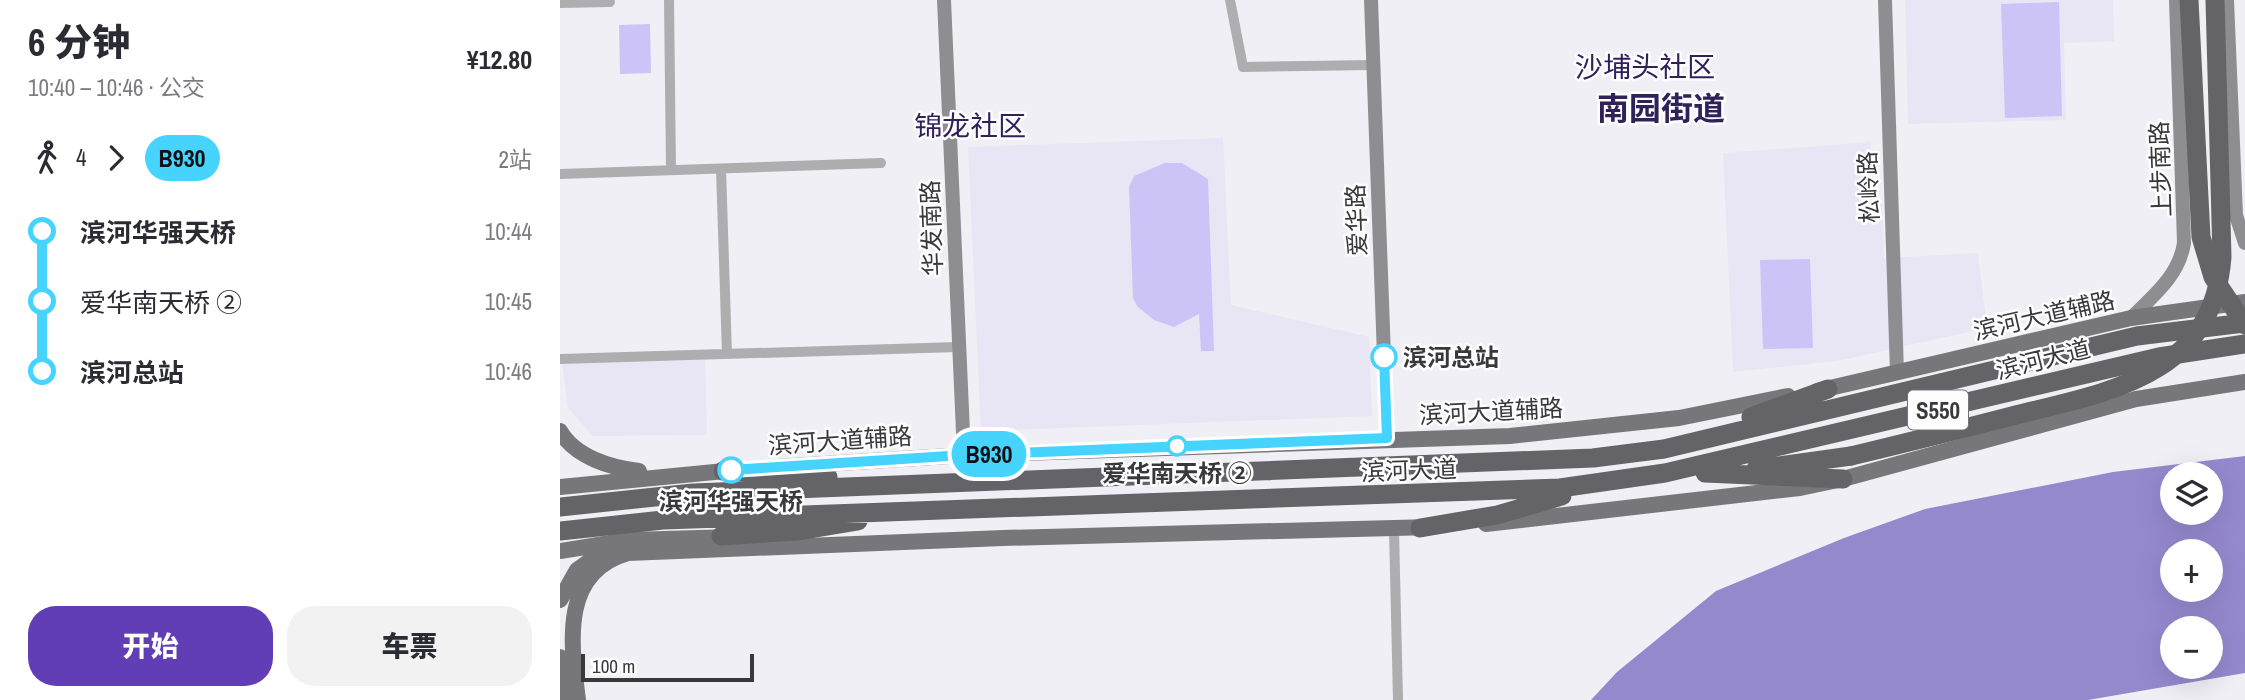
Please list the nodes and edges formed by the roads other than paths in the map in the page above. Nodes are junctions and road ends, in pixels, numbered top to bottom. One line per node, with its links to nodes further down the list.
1 (668, 0): 15 (street)
2 (943, 0): 24 (main road, 华发南路)
3 (1230, 0): 12 (street)
4 (1371, 0): 12 (main road, 爱华路)
5 (1885, 0): 27 (main road, 松岭路)
6 (2176, 0): 18 (main road, 上步南路)
7 (2189, 0): 22 (highway, bridge)
8 (2215, 0): 36 (highway, bridge)
9 (2227, 0): 17 (main road)
10 (610, 2): 11 (street)
11 (560, 4)
12 (1373, 65): 31 (main road, 爱华路)
13 (881, 163): 14 (street)
14 (721, 169): 15 (street); 25 (street)
15 (671, 170): 16 (street)
16 (560, 174)
17 (2236, 215): 18 (main road); 19 (main road)
18 (2184, 221): 21 (main road, 上步南路)
19 (2245, 243)
20 (2245, 302): 21 (main road, 滨河大道辅路)
21 (2131, 318): 27 (main road, 滨河大道辅路)
22 (2245, 324): 32 (highway, 滨河大道 / S550)
23 (2245, 344): 35 (highway, 滨河大道 / S550)
24 (958, 347): 25 (street); 33 (main road, 华发南路)
25 (727, 354): 26 (street)
26 (560, 359)
27 (1896, 373): 29 (main road, 滨河大道辅路)
28 (2245, 382): 39 (main road)
29 (1828, 389): 31 (main road, 滨河大道辅路); 32 (highway)
30 (560, 430): 37 (main road)
31 (1387, 438): 33 (main road, 滨河大道辅路)
32 (1664, 449): 40 (highway, 滨河大道 / S550)
33 (964, 455): 34 (main road, 滨河大道辅路)
34 (723, 471): 37 (main road, 滨河大道辅路); 40 (highway)
35 (1665, 473): 36 (highway); 38 (highway, 滨河大道 / S550)
36 (1738, 473): 39 (highway)
37 (677, 474): 41 (main road, 滨河大道辅路)
38 (1632, 479): 43 (highway, 滨河大道 / S550); 44 (highway)
39 (1843, 479): 44 (main road)
40 (926, 483): 42 (highway, 滨河大道 / S550)
41 (560, 487)
42 (560, 507)
43 (934, 509): 46 (highway, 滨河大道 / S550); 47 (highway)
44 (1420, 528): 45 (main road)
45 (1394, 530): 48 (main road); 55 (street)
46 (560, 531)
47 (720, 536): 48 (main road); 49 (main road)
48 (830, 544): 49 (main road)
49 (635, 546): 50 (main road); 51 (main road); 54 (main road)
50 (560, 551)
51 (560, 600)
52 (560, 657): 53 (main road)
53 (565, 700)
54 (578, 700)
55 (1398, 700)

